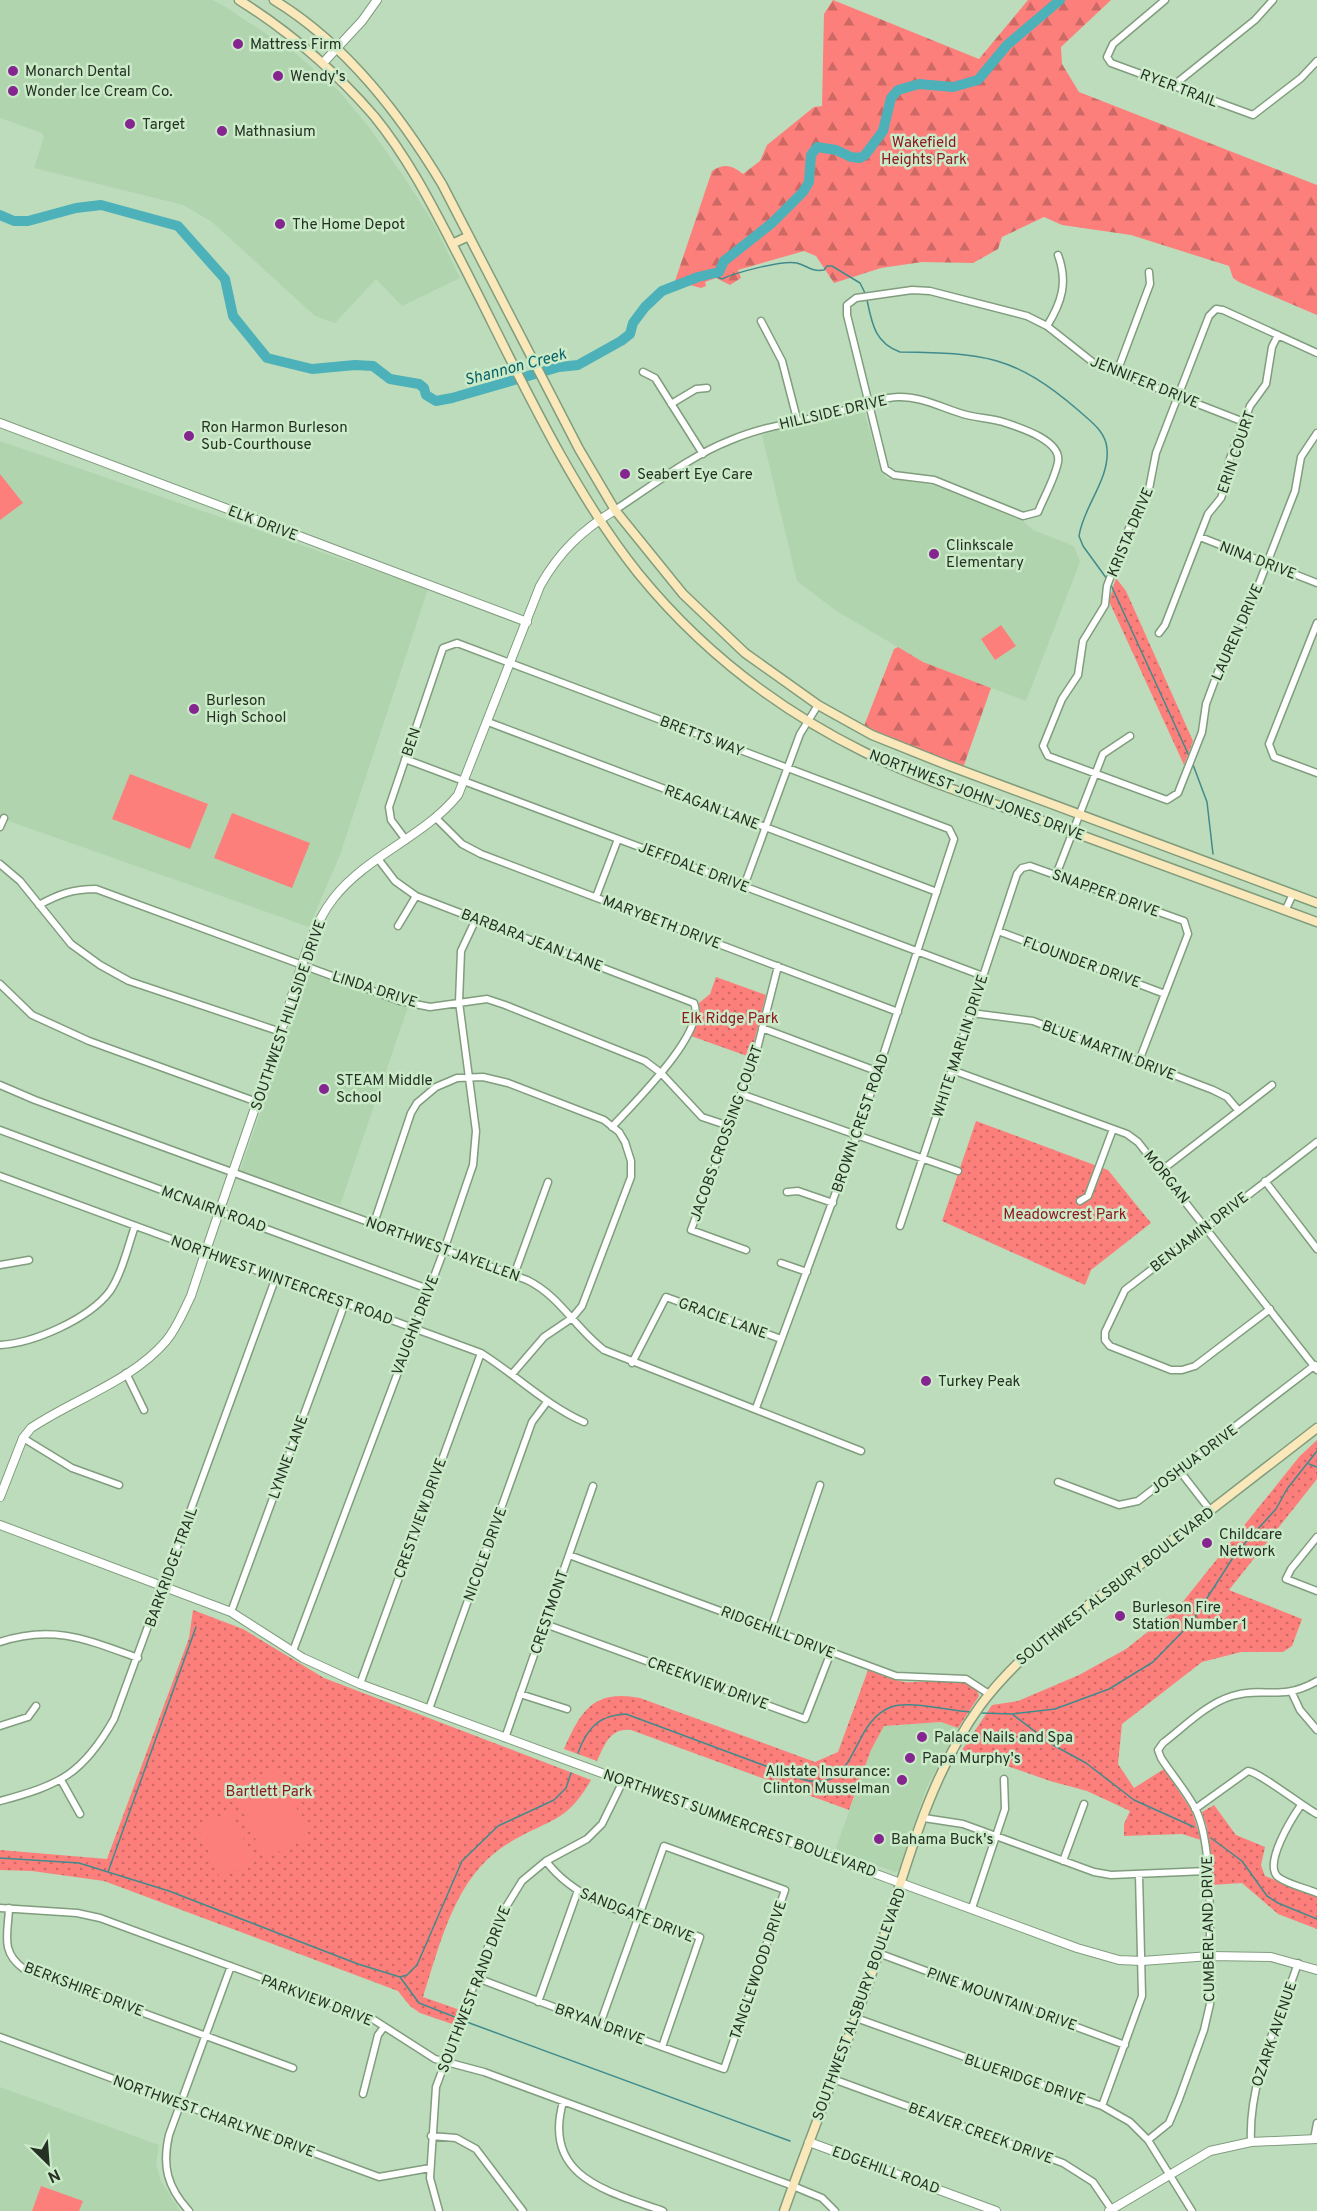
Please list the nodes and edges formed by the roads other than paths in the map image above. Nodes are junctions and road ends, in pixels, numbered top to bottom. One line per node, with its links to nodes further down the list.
1 (239, 0): 8 (main road, NORTHWEST JOHN JONES DRIVE)
2 (274, 0): 6 (main road, NORTHWEST JOHN JONES DRIVE)
3 (377, 0): 6 (street)
4 (1164, 0): 9 (street, RYER TRAIL)
5 (1273, 0): 9 (street)
6 (336, 49): 8 (street); 10 (main road, NORTHWEST JOHN JONES DRIVE)
7 (1317, 61): 9 (street, RYER TRAIL)
8 (323, 63): 11 (main road, NORTHWEST JOHN JONES DRIVE)
9 (1174, 85)
10 (469, 236): 11 (main road); 29 (main road, NORTHWEST JOHN JONES DRIVE)
11 (452, 244): 30 (main road, NORTHWEST JOHN JONES DRIVE)
12 (1058, 255): 15 (street)
13 (1149, 272): 19 (street)
14 (761, 321): 24 (street)
15 (1047, 326): 19 (street, JENNIFER DRIVE); 23 (street, JENNIFER DRIVE)
16 (1278, 335): 17 (street); 21 (street, KRISTA DRIVE); 25 (street, ERIN COURT)
17 (1317, 353)
18 (643, 372): 22 (street)
19 (1117, 372): 21 (street, JENNIFER DRIVE)
20 (707, 388): 22 (street)
21 (1178, 396): 25 (street, JENNIFER DRIVE); 46 (street, KRISTA DRIVE)
22 (671, 404): 28 (street)
23 (868, 404): 23 (street, HILLSIDE DRIVE); 24 (street, HILLSIDE DRIVE)
24 (797, 419): 28 (street, HILLSIDE DRIVE)
25 (1244, 422): 31 (street, ERIN COURT)
26 (0, 423): 34 (street, ELK DRIVE)
27 (1317, 433): 32 (street, LAUREN DRIVE)
28 (703, 454): 29 (street, HILLSIDE DRIVE)
29 (615, 510): 30 (street, SOUTHWEST HILLSIDE DRIVE); 39 (main road, NORTHWEST JOHN JONES DRIVE)
30 (599, 520): 34 (street, SOUTHWEST HILLSIDE DRIVE); 40 (main road, NORTHWEST JOHN JONES DRIVE)
31 (1200, 537): 32 (street, NINA DRIVE); 36 (street, ERIN COURT)
32 (1267, 563): 33 (street, NINA DRIVE); 46 (street, LAUREN DRIVE)
33 (1317, 583)
34 (527, 622): 38 (street, SOUTHWEST HILLSIDE DRIVE)
35 (1317, 623): 45 (street)
36 (1159, 633)
37 (450, 644): 38 (street, BRETTS WAY); 43 (street, BEN)
38 (511, 663): 41 (street, SOUTHWEST HILLSIDE DRIVE); 44 (street, BRETTS WAY)
39 (818, 705): 40 (street); 48 (main road, NORTHWEST JOHN JONES DRIVE)
40 (807, 720): 44 (street); 53 (main road, NORTHWEST JOHN JONES DRIVE)
41 (488, 722): 47 (street, SOUTHWEST HILLSIDE DRIVE); 52 (street, REAGAN LANE)
42 (1130, 736): 46 (street)
43 (405, 759): 47 (street, JEFFDALE DRIVE); 56 (street, BEN)
44 (788, 769): 52 (street); 54 (street, BRETTS WAY)
45 (1317, 773)
46 (1094, 774): 48 (street)
47 (465, 781): 50 (street, SOUTHWEST HILLSIDE DRIVE); 55 (street, JEFFDALE DRIVE)
48 (1080, 814): 53 (street); 63 (main road, NORTHWEST JOHN JONES DRIVE)
49 (4, 818): 51 (street)
50 (436, 818): 56 (street, SOUTHWEST HILLSIDE DRIVE); 65 (street, MARYBETH DRIVE)
51 (0, 827)
52 (766, 828): 61 (street); 62 (street, REAGAN LANE)
53 (1072, 832): 60 (street); 68 (main road, NORTHWEST JOHN JONES DRIVE)
54 (953, 834): 62 (street, BROWN CREST ROAD)
55 (618, 839): 61 (street, JEFFDALE DRIVE); 65 (street)
56 (406, 840): 57 (street, SOUTHWEST HILLSIDE DRIVE)
57 (379, 860): 64 (street, BARBARA JEAN LANE); 74 (street, SOUTHWEST HILLSIDE DRIVE)
58 (0, 864): 67 (street)
59 (1022, 868): 60 (street, SNAPPER DRIVE); 72 (street, WHITE MARLIN DRIVE)
60 (1056, 875): 78 (street, SNAPPER DRIVE)
61 (744, 886): 73 (street, JEFFDALE DRIVE)
62 (937, 892): 73 (street, BROWN CREST ROAD)
63 (1293, 894): 66 (main road, NORTHWEST JOHN JONES DRIVE); 68 (street)
64 (416, 896): 69 (street, BARBARA JEAN LANE); 71 (street)
65 (596, 897): 75 (street, MARYBETH DRIVE)
66 (1317, 903)
67 (39, 905): 74 (street, LINDA DRIVE); 83 (street)
68 (1285, 911): 70 (main road, NORTHWEST JOHN JONES DRIVE)
69 (476, 919): 79 (street, VAUGHN DRIVE); 87 (street, BARBARA JEAN LANE)
70 (1317, 922)
71 (398, 926)
72 (998, 931): 76 (street, WHITE MARLIN DRIVE); 78 (street, FLOUNDER DRIVE)
73 (917, 952): 76 (street, JEFFDALE DRIVE); 80 (street, BROWN CREST ROAD)
74 (304, 965): 79 (street, LINDA DRIVE); 83 (street, SOUTHWEST HILLSIDE DRIVE)
75 (778, 966): 80 (street, MARYBETH DRIVE); 82 (street, JACOBS CROSSING COURT)
76 (983, 976): 81 (street, WHITE MARLIN DRIVE)
77 (0, 984): 92 (street)
78 (1165, 994): 84 (street)
79 (459, 1002): 87 (street, LINDA DRIVE); 88 (street, VAUGHN DRIVE)
80 (898, 1012): 86 (street, BROWN CREST ROAD)
81 (971, 1012): 84 (street, BLUE MARTIN DRIVE); 85 (street, WHITE MARLIN DRIVE)
82 (762, 1028): 86 (street); 91 (street, JACOBS CROSSING COURT)
83 (281, 1032): 92 (street, SOUTHWEST HILLSIDE DRIVE)
84 (1139, 1062): 93 (street, BLUE MARTIN DRIVE)
85 (952, 1070): 96 (street, MORGAN); 100 (street, WHITE MARLIN DRIVE)
86 (879, 1072): 98 (street, BROWN CREST ROAD)
87 (661, 1073): 94 (street, LINDA DRIVE); 95 (street)
88 (469, 1077): 95 (street); 111 (street); 116 (street, VAUGHN DRIVE)
89 (0, 1084): 103 (street, NORTHWEST JAYELLEN)
90 (1272, 1085): 93 (street)
91 (741, 1094): 94 (street, JACOBS CROSSING COURT); 98 (street)
92 (257, 1102): 103 (street, SOUTHWEST HILLSIDE DRIVE)
93 (1238, 1110): 101 (street)
94 (729, 1126): 117 (street, JACOBS CROSSING COURT)
95 (612, 1127): 128 (street)
96 (1113, 1129): 101 (street, MORGAN); 108 (street)
97 (0, 1130): 110 (street, MCNAIRN ROAD)
98 (857, 1135): 100 (street); 109 (street, BROWN CREST ROAD)
99 (1317, 1142): 105 (street, BENJAMIN DRIVE)
100 (923, 1159): 102 (street); 113 (street, WHITE MARLIN DRIVE)
101 (1162, 1170): 114 (street, MORGAN)
102 (958, 1171)
103 (234, 1173): 110 (street, SOUTHWEST HILLSIDE DRIVE); 111 (street, NORTHWEST JAYELLEN)
104 (0, 1176): 112 (street, NORTHWEST WINTERCREST ROAD)
105 (1265, 1181): 114 (street, BENJAMIN DRIVE); 115 (street)
106 (548, 1182): 123 (street)
107 (787, 1192): 109 (street)
108 (1080, 1201)
109 (832, 1203): 122 (street, BROWN CREST ROAD)
110 (220, 1211): 118 (street, SOUTHWEST HILLSIDE DRIVE); 125 (street, MCNAIRN ROAD)
111 (374, 1223): 116 (street, NORTHWEST JAYELLEN)
112 (135, 1226): 118 (street, NORTHWEST WINTERCREST ROAD); 131 (street)
113 (900, 1226)
114 (1207, 1227): 127 (street, MORGAN); 127 (street, BENJAMIN DRIVE)
115 (1317, 1249)
116 (444, 1250): 123 (street, NORTHWEST JAYELLEN); 125 (street, VAUGHN DRIVE)
117 (746, 1250)
118 (205, 1251): 124 (street, NORTHWEST WINTERCREST ROAD); 135 (street, SOUTHWEST HILLSIDE DRIVE)
119 (29, 1260): 121 (street)
120 (781, 1263): 122 (street)
121 (0, 1265)
122 (807, 1272): 130 (street, BROWN CREST ROAD)
123 (514, 1275): 128 (street, NORTHWEST JAYELLEN)
124 (276, 1277): 126 (street, NORTHWEST WINTERCREST ROAD); 154 (street, BARKRIDGE TRAIL)
125 (428, 1288): 129 (street, VAUGHN DRIVE)
126 (345, 1303): 129 (street, NORTHWEST WINTERCREST ROAD); 156 (street, LYNNE LANE)
127 (1270, 1309): 134 (street, MORGAN)
128 (572, 1317): 133 (street, NORTHWEST JAYELLEN); 136 (street)
129 (413, 1327): 132 (street, NORTHWEST WINTERCREST ROAD); 160 (street, VAUGHN DRIVE)
130 (781, 1339): 133 (street, GRACIE LANE); 138 (street, BROWN CREST ROAD)
131 (0, 1344)
132 (481, 1353): 136 (street, NORTHWEST WINTERCREST ROAD); 164 (street, CRESTVIEW DRIVE)
133 (632, 1363): 138 (street, NORTHWEST JAYELLEN)
134 (1316, 1367): 144 (street, JOSHUA DRIVE)
135 (126, 1373): 139 (street); 142 (street, SOUTHWEST HILLSIDE DRIVE)
136 (513, 1373): 137 (street, NORTHWEST WINTERCREST ROAD)
137 (547, 1402): 140 (street, NORTHWEST WINTERCREST ROAD); 169 (street, NICOLE DRIVE)
138 (756, 1408): 143 (street, NORTHWEST JAYELLEN)
139 (144, 1410)
140 (584, 1422)
141 (1317, 1428): 150 (main road, SOUTHWEST ALSBURY BOULEVARD)
142 (23, 1438): 146 (street); 149 (street, SOUTHWEST HILLSIDE DRIVE)
143 (861, 1451)
144 (1179, 1470): 145 (street, JOSHUA DRIVE); 150 (street)
145 (1058, 1482)
146 (119, 1485)
147 (820, 1485): 158 (street)
148 (593, 1486): 153 (street, CRESTMONT)
149 (0, 1497)
150 (1210, 1510): 166 (main road, SOUTHWEST ALSBURY BOULEVARD)
151 (0, 1525): 154 (street)
152 (1317, 1537): 155 (street)
153 (569, 1554): 157 (street, CRESTMONT); 158 (street, RIDGEHILL DRIVE)
154 (164, 1586): 156 (street); 162 (street, BARKRIDGE TRAIL)
155 (1317, 1591)
156 (231, 1612): 160 (street)
157 (545, 1624): 161 (street, CREEKVIEW DRIVE); 167 (street, CRESTMONT)
158 (771, 1629): 161 (street, RIDGEHILL DRIVE)
159 (0, 1642): 162 (street)
160 (293, 1651): 164 (street)
161 (831, 1652): 166 (street, RIDGEHILL DRIVE)
162 (138, 1658): 175 (street, BARKRIDGE TRAIL)
163 (1317, 1681): 165 (street)
164 (360, 1684): 169 (street)
165 (1292, 1693): 172 (street); 180 (street, CUMBERLAND DRIVE)
166 (989, 1694): 183 (main road, SOUTHWEST ALSBURY BOULEVARD)
167 (520, 1695): 170 (street); 173 (street, CRESTMONT)
168 (36, 1706): 171 (street)
169 (429, 1709): 173 (street)
170 (567, 1709)
171 (0, 1726)
172 (1317, 1730)
173 (505, 1738): 176 (street, NORTHWEST SUMMERCREST BOULEVARD)
174 (1004, 1779): 184 (street)
175 (61, 1780): 177 (street, BARKRIDGE TRAIL); 181 (street)
176 (623, 1781): 185 (street, SOUTHWEST RAND DRIVE); 189 (street, NORTHWEST SUMMERCREST BOULEVARD)
177 (0, 1801)
178 (1084, 1803): 186 (street)
179 (1301, 1805): 180 (street); 182 (street); 191 (street)
180 (1195, 1809): 187 (street, CUMBERLAND DRIVE)
181 (80, 1814)
182 (1317, 1814)
183 (924, 1818): 184 (street); 189 (main road, SOUTHWEST ALSBURY BOULEVARD)
184 (995, 1836): 186 (street); 194 (street)
185 (546, 1861): 190 (street, SANDGATE DRIVE); 202 (street, SOUTHWEST RAND DRIVE)
186 (1063, 1861): 188 (street)
187 (1207, 1871): 188 (street); 197 (street, CUMBERLAND DRIVE)
188 (1139, 1874): 198 (street)
189 (902, 1882): 194 (street, NORTHWEST SUMMERCREST BOULEVARD); 196 (main road, SOUTHWEST ALSBURY BOULEVARD)
190 (577, 1893): 195 (street, SANDGATE DRIVE); 203 (street)
191 (1317, 1893)
192 (0, 1908): 193 (street, PARKVIEW DRIVE)
193 (9, 1908): 200 (street, PARKVIEW DRIVE); 207 (street, BERKSHIRE DRIVE)
194 (972, 1908): 198 (street, NORTHWEST SUMMERCREST BOULEVARD)
195 (639, 1917): 205 (street); 210 (street, SANDGATE DRIVE); 213 (street, TANGLEWOOD DRIVE)
196 (878, 1953): 204 (main road, SOUTHWEST ALSBURY BOULEVARD); 209 (street, PINE MOUNTAIN DRIVE)
197 (1210, 1956): 198 (street, NORTHWEST SUMMERCREST BOULEVARD); 199 (street, NORTHWEST SUMMERCREST BOULEVARD); 222 (street, CUMBERLAND DRIVE)
198 (1142, 1961): 209 (street)
199 (1298, 1963): 201 (street, NORTHWEST SUMMERCREST BOULEVARD); 224 (street, OZARK AVENUE)
200 (231, 1966): 206 (street, PARKVIEW DRIVE); 207 (street)
201 (1317, 1970)
202 (477, 1978): 203 (street, BRYAN DRIVE); 211 (street, SOUTHWEST RAND DRIVE)
203 (538, 2002): 205 (street, BRYAN DRIVE)
204 (856, 2018): 214 (main road, SOUTHWEST ALSBURY BOULEVARD); 218 (street, BLUERIDGE DRIVE)
205 (600, 2024): 210 (street, BRYAN DRIVE)
206 (384, 2027): 211 (street, PARKVIEW DRIVE); 215 (street)
207 (206, 2035): 212 (street, BERKSHIRE DRIVE); 217 (street)
208 (0, 2037): 217 (street, NORTHWEST CHARLYNE DRIVE)
209 (1125, 2045): 218 (street)
210 (662, 2047): 213 (street, BRYAN DRIVE)
211 (445, 2062): 216 (street, PARKVIEW DRIVE); 220 (street, SOUTHWEST RAND DRIVE)
212 (293, 2068)
213 (724, 2069)
214 (834, 2079): 223 (main road, SOUTHWEST ALSBURY BOULEVARD); 228 (street, BEAVER CREEK DRIVE)
215 (363, 2094)
216 (563, 2102): 227 (street, PARKVIEW DRIVE); 232 (street)
217 (181, 2104): 225 (street, NORTHWEST CHARLYNE DRIVE); 229 (street)
218 (1102, 2106): 222 (street, BLUERIDGE DRIVE)
219 (1317, 2122): 221 (street)
220 (431, 2136): 225 (street, SOUTHWEST RAND DRIVE); 231 (street)
221 (1316, 2139): 224 (street)
222 (1148, 2140): 226 (street, BLUERIDGE DRIVE)
223 (809, 2142): 227 (main road, SOUTHWEST ALSBURY BOULEVARD); 235 (street, EDGEHILL ROAD)
224 (1251, 2142): 226 (street)
225 (430, 2168): 230 (street, SOUTHWEST RAND DRIVE)
226 (1170, 2174): 228 (street); 236 (street, BLUERIDGE DRIVE)
227 (793, 2186): 233 (main road, SOUTHWEST ALSBURY BOULEVARD); 234 (street, PARKVIEW DRIVE)
228 (1110, 2210)
229 (189, 2211)
230 (439, 2211)
231 (523, 2211)
232 (663, 2211)
233 (784, 2211)
234 (835, 2211)
235 (996, 2211)
236 (1192, 2211)

